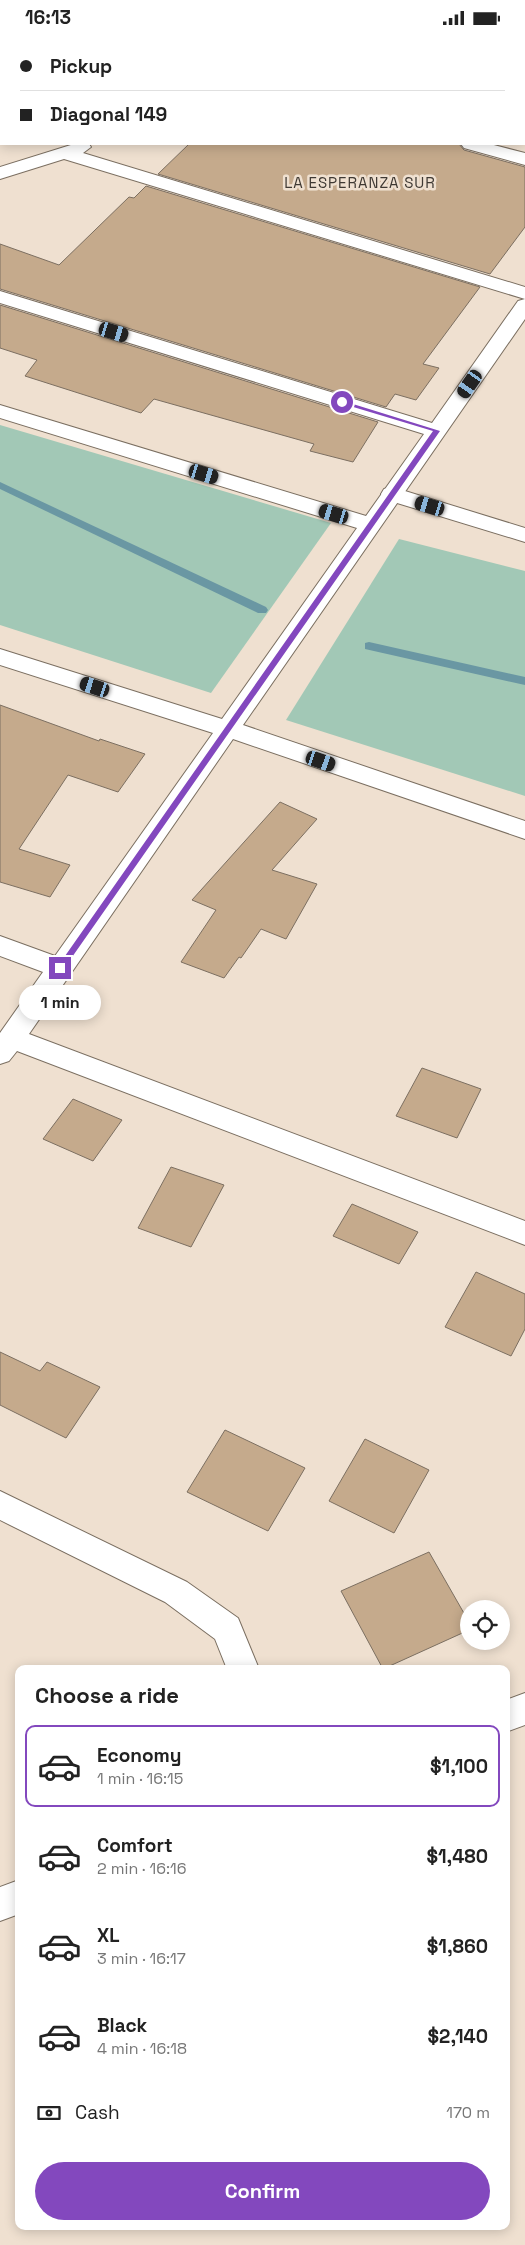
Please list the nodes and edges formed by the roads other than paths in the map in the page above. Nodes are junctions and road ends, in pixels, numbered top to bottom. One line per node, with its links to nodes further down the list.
1 (89, 145): 3 (street)
2 (474, 145): 4 (street)
3 (65, 153): 5 (street); 6 (street)
4 (525, 159)
5 (0, 173)
6 (525, 293)
7 (0, 297): 10 (street)
8 (525, 305): 10 (street)
9 (0, 411): 12 (street)
10 (437, 431): 11 (street)
11 (392, 494): 12 (street); 13 (street)
12 (370, 525): 15 (street)
13 (525, 535)
14 (0, 657): 15 (street)
15 (228, 729): 16 (street); 18 (street)
16 (525, 830)
17 (0, 946): 18 (street)
18 (60, 968): 19 (street)
19 (6, 1046): 20 (street)
20 (525, 1233)
21 (0, 1505): 22 (street)
22 (240, 1665)
23 (525, 1709): 24 (street)
24 (510, 1715)
25 (15, 1898): 26 (street)
26 (0, 1904)

